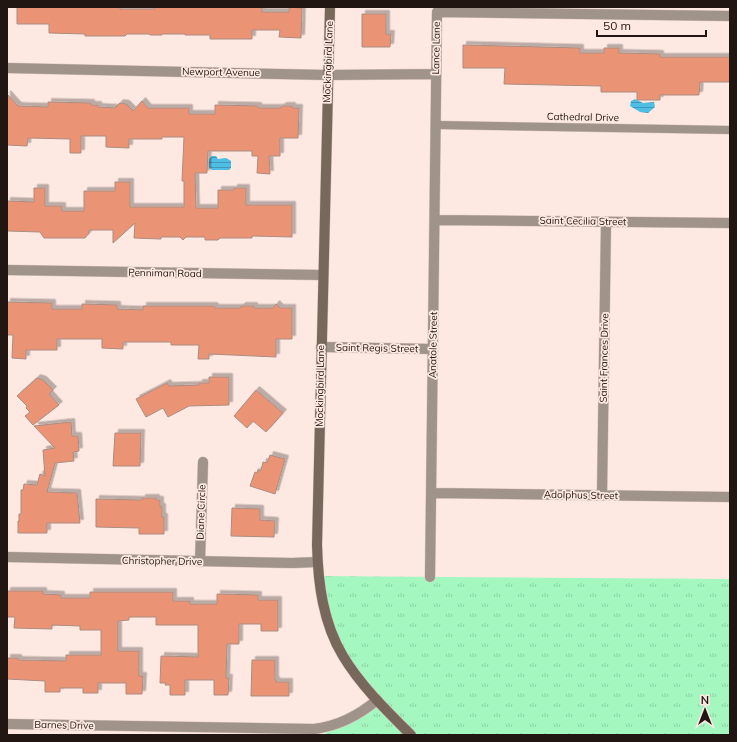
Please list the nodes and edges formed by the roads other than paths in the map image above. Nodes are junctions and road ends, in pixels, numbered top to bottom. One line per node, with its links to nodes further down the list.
1 (330, 7): 5 (street, Mockingbird Lane)
2 (654, 11): 3 (street, Lance Lane); 6 (street, Lance Lane)
3 (730, 16)
4 (7, 68): 5 (street, Newport Avenue)
5 (328, 74): 6 (street, Newport Avenue); 14 (street, Mockingbird Lane)
6 (436, 74): 7 (street, Lance Lane)
7 (436, 113): 8 (street, Anatole Street)
8 (437, 125): 9 (lane, Cathedral Drive); 10 (street, Anatole Street)
9 (730, 130)
10 (435, 220): 11 (street, Saint Cecilia Street); 16 (street, Anatole Street)
11 (606, 222): 12 (street, Saint Cecilia Street); 19 (street, Saint Frances Drive)
12 (730, 223)
13 (7, 270): 14 (street, Penniman Road)
14 (323, 275): 15 (street, Mockingbird Lane)
15 (321, 347): 16 (street, Saint Regis Street); 23 (street, Mockingbird Lane)
16 (433, 349): 18 (street, Anatole Street)
17 (203, 462): 22 (street, Diane Circle)
18 (432, 493): 19 (street, Adolphus Street); 24 (street, Anatole Street)
19 (602, 495): 20 (street, Adolphus Street)
20 (730, 497)
21 (7, 557): 22 (street, Christopher Drive)
22 (200, 562): 23 (street, Christopher Drive)
23 (317, 562): 25 (street, Mockingbird Lane)
24 (430, 577)
25 (378, 700): 26 (street, Barnes Drive); 27 (street, Mockingbird Lane)
26 (7, 724)
27 (411, 735)

